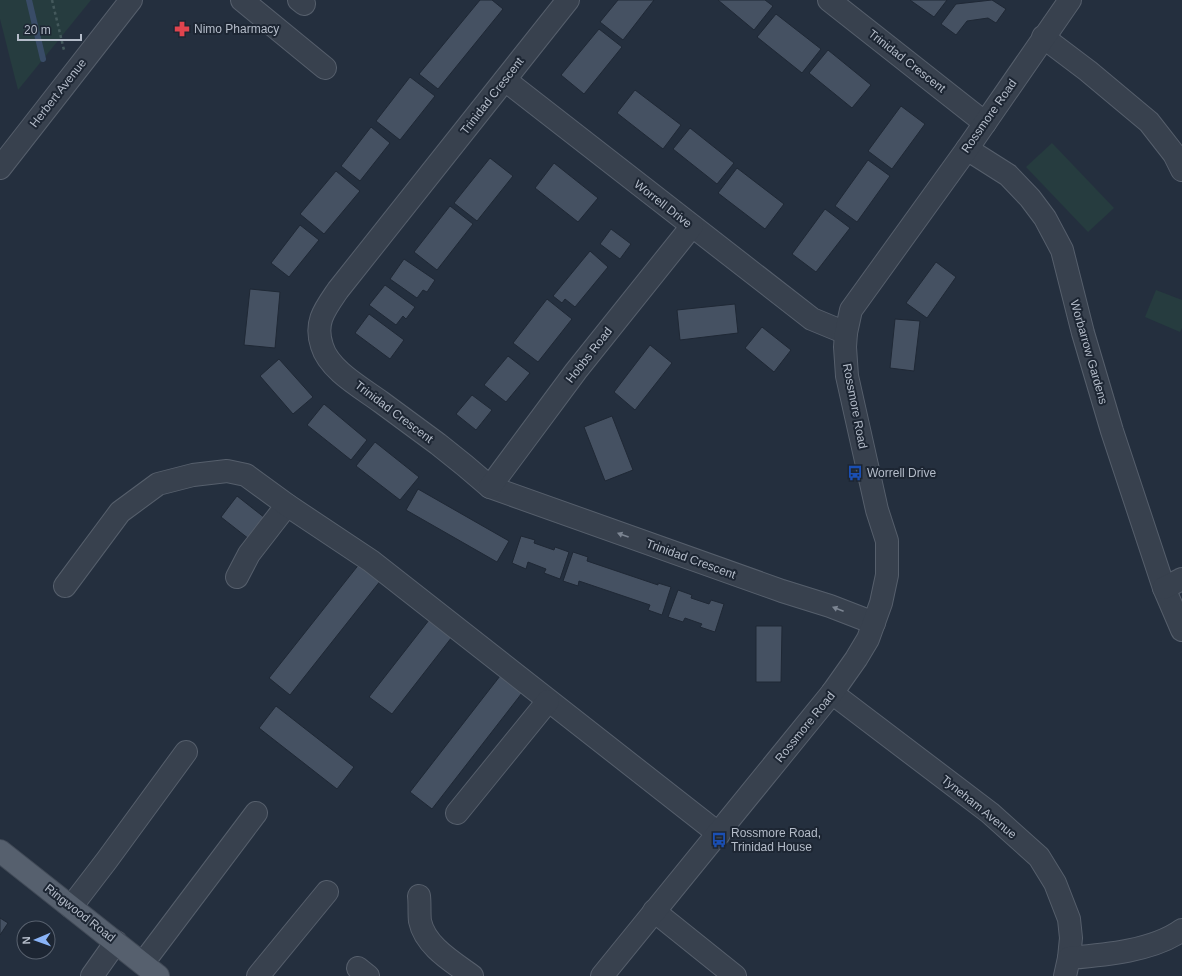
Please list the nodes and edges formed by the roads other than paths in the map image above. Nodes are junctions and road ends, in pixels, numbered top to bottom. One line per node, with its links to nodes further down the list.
1 (131, 0): 11 (street, Herbert Avenue)
2 (242, 0): 7 (street)
3 (568, 0): 8 (street, Trinidad Crescent)
4 (830, 0): 9 (street, Trinidad Crescent)
5 (1070, 0): 6 (street, Rossmore Road)
6 (1043, 37): 9 (street, Rossmore Road); 12 (street)
7 (326, 68)
8 (505, 80): 13 (street, Worrell Drive); 15 (street, Trinidad Crescent)
9 (985, 123): 10 (street, Rossmore Road)
10 (967, 148): 14 (street, Rossmore Road); 18 (street, Worbarrow Gardens)
11 (0, 168)
12 (1182, 170)
13 (692, 226): 14 (street, Worrell Drive); 15 (street, Hobbs Road)
14 (846, 333): 20 (street, Rossmore Road)
15 (490, 487): 20 (street, Trinidad Crescent, one-way to 15)
16 (287, 505): 17 (street); 19 (street); 23 (street)
17 (237, 577)
18 (1173, 583): 21 (street, Worbarrow Gardens)
19 (65, 586)
20 (874, 623): 22 (street, Rossmore Road)
21 (1182, 630)
22 (832, 693): 27 (street, Rossmore Road); 35 (street, Tyneham Avenue)
23 (548, 700): 26 (street); 27 (street)
24 (186, 752): 31 (street)
25 (256, 813): 36 (street)
26 (457, 813)
27 (718, 834): 32 (street, Rossmore Road)
28 (0, 851): 31 (main road, Ringwood Road)
29 (327, 892): 38 (street)
30 (420, 896): 39 (street)
31 (71, 906): 34 (main road, Ringwood Road)
32 (654, 911): 40 (street, Rossmore Road); 41 (street)
33 (1182, 930): 35 (street)
34 (116, 942): 36 (main road, Ringwood Road); 37 (street)
35 (1067, 967)
36 (151, 970)
37 (92, 976)
38 (258, 976)
39 (472, 976)
40 (602, 976)
41 (736, 976)

